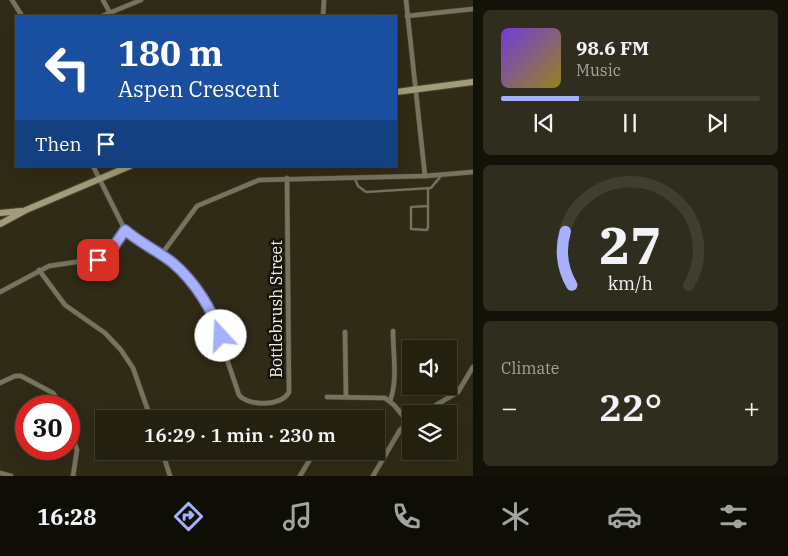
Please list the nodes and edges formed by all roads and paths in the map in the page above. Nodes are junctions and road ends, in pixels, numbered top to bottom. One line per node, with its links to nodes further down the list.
1 (12, 0): 8 (street)
2 (103, 0): 7 (street)
3 (141, 0): 7 (street)
4 (324, 0): 10 (street)
5 (406, 0): 11 (street)
6 (473, 9): 11 (street)
7 (110, 12): 9 (street)
8 (21, 15)
9 (104, 15)
10 (323, 15)
11 (407, 16): 13 (street)
12 (473, 82): 13 (main road)
13 (414, 89): 14 (main road); 19 (street)
14 (397, 92)
15 (93, 167): 22 (street)
16 (128, 167): 22 (main road)
17 (473, 172): 18 (street)
18 (441, 175): 19 (street); 23 (lane)
19 (426, 176): 20 (street)
20 (355, 177): 21 (street); 23 (lane)
21 (287, 178): 29 (street); 29 (street, Bottlebrush Street)
22 (98, 179): 25 (main road); 28 (street)
23 (428, 188): 24 (lane)
24 (428, 206): 24 (lane)
25 (26, 210): 26 (main road); 27 (main road)
26 (0, 213)
27 (0, 224)
28 (125, 230): 29 (street); 30 (street)
29 (161, 255)
30 (39, 270): 31 (street); 41 (street)
31 (0, 292)
32 (345, 332): 38 (street)
33 (393, 332): 39 (street)
34 (473, 367): 40 (street)
35 (0, 383): 36 (street)
36 (55, 395)
37 (327, 397): 38 (street)
38 (346, 397): 39 (street)
39 (390, 401): 42 (street)
40 (436, 405)
41 (148, 410)
42 (402, 414)
43 (402, 429): 52 (street)
44 (75, 460): 49 (street)
45 (165, 460): 50 (street)
46 (310, 460): 51 (street)
47 (0, 473): 48 (street)
48 (11, 476)
49 (73, 476)
50 (170, 476)
51 (300, 476)
52 (373, 476)

